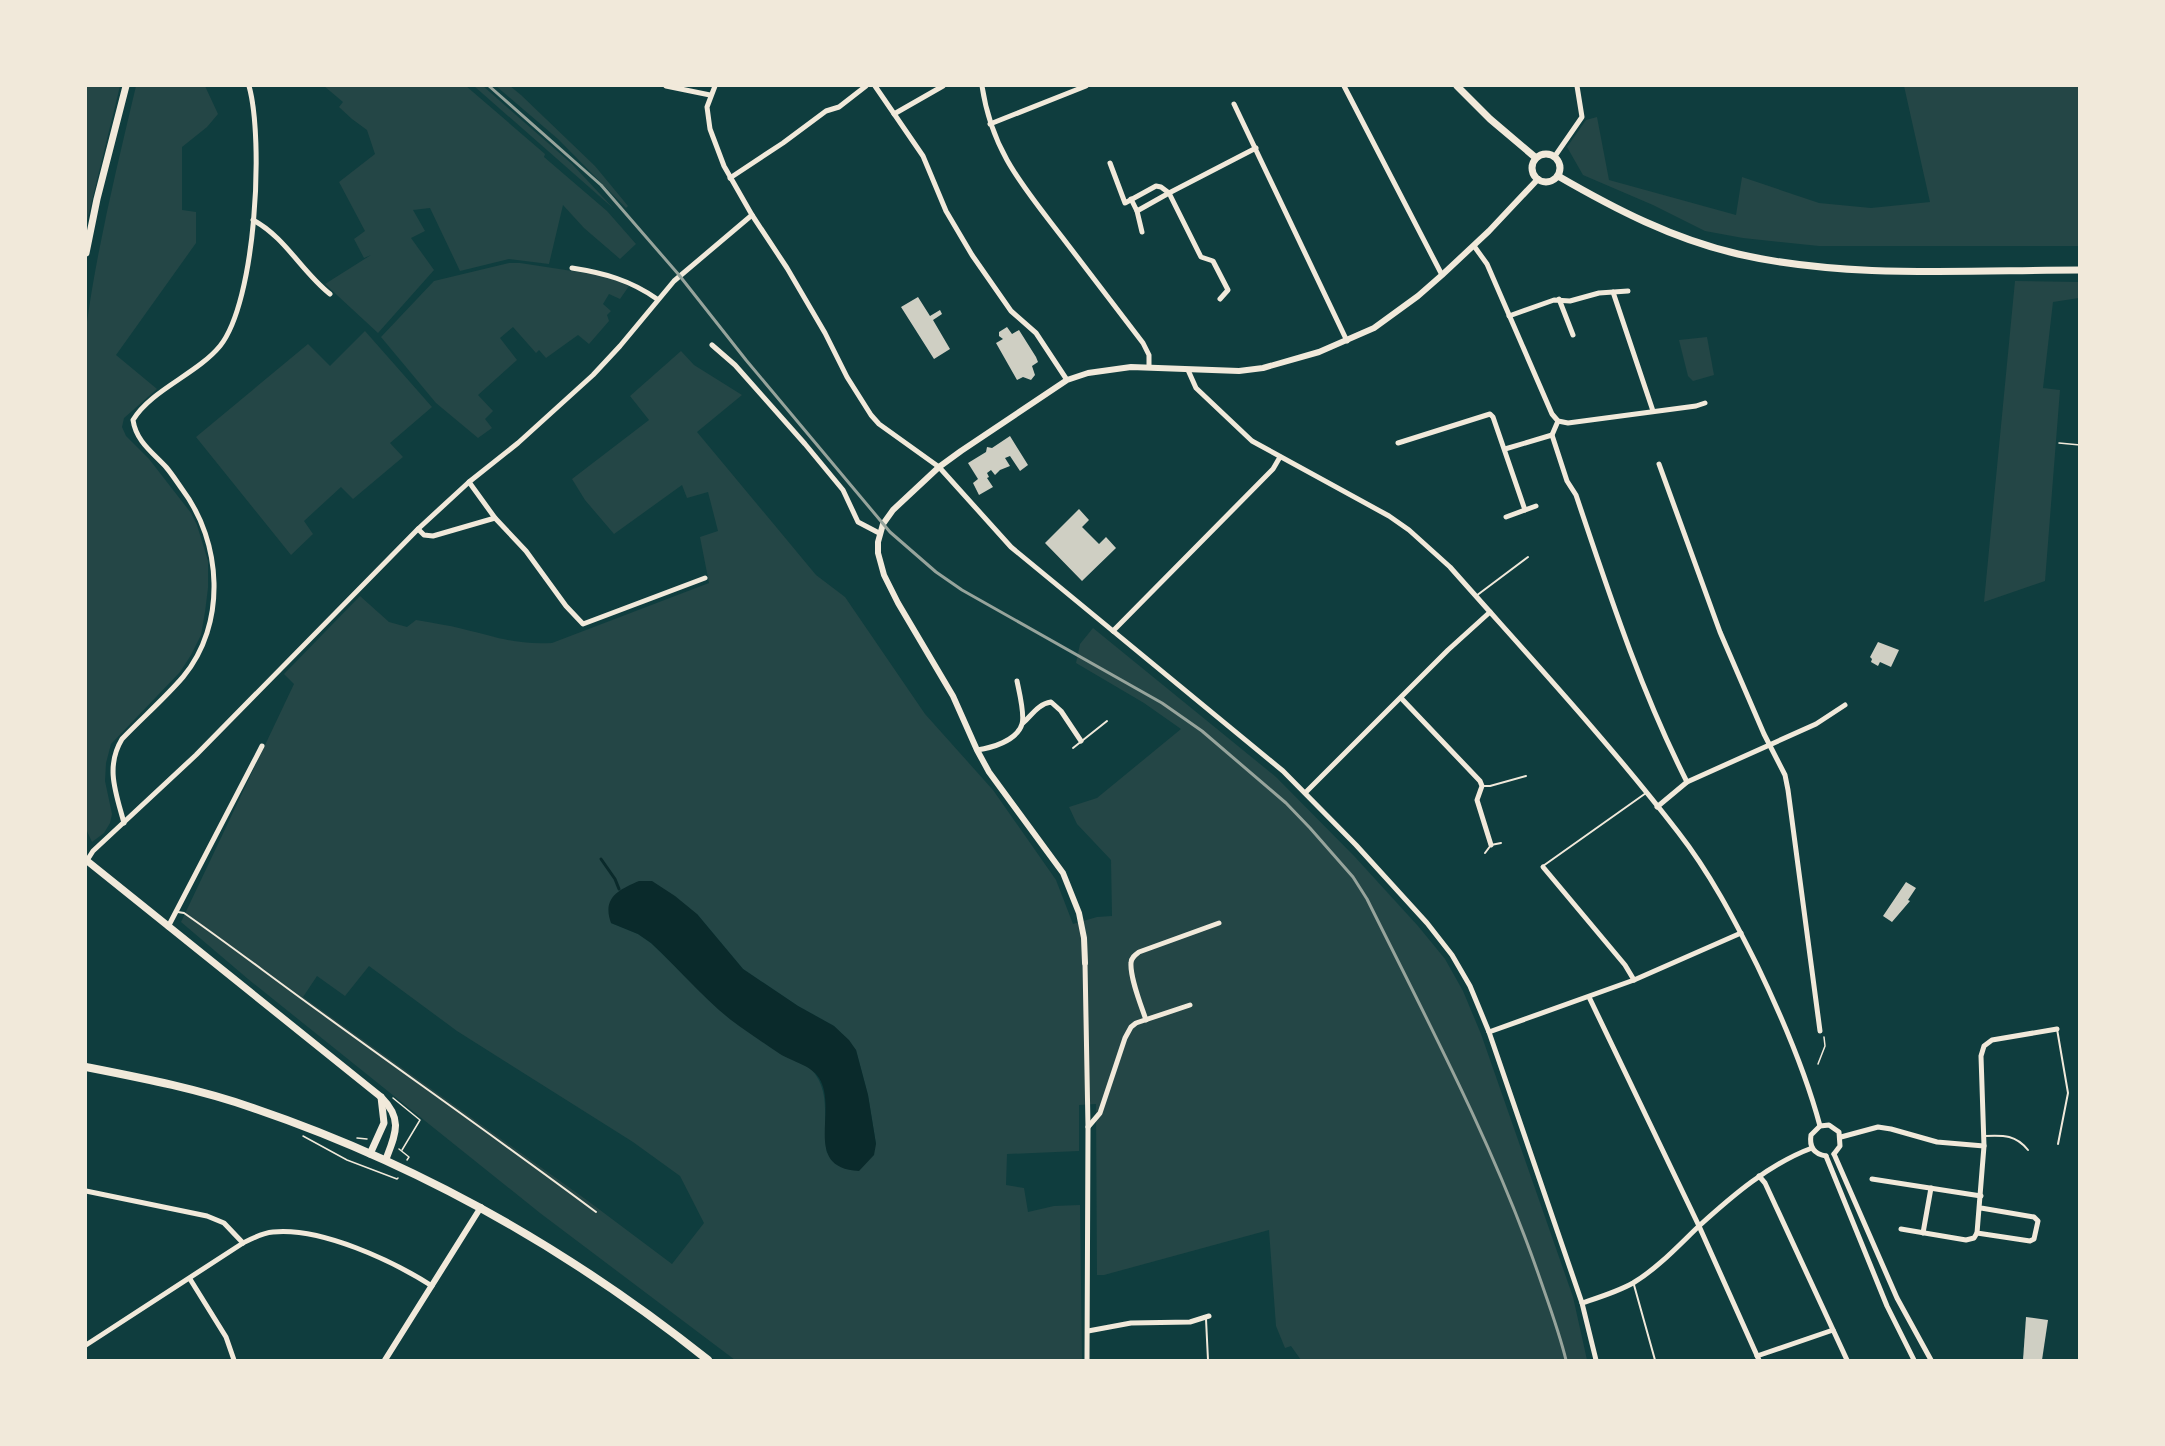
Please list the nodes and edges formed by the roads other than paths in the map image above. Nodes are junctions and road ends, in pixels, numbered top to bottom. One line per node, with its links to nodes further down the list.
1 (126, 86): 31 (main road)
2 (249, 86): 28 (street)
3 (666, 86): 13 (street)
4 (715, 86): 13 (street)
5 (866, 86): 22 (street)
6 (875, 86): 15 (street)
7 (943, 86): 15 (street)
8 (982, 86): 16 (street)
9 (1086, 86): 16 (street)
10 (1344, 86): 34 (street)
11 (1457, 86): 19 (main road)
12 (1577, 86): 18 (street)
13 (710, 95): 22 (street)
14 (1234, 104): 17 (street)
15 (894, 114): 47 (street)
16 (990, 124): 45 (street)
17 (1256, 148): 24 (street); 43 (street)
18 (1555, 156): 19 (main road); 21 (main road)
19 (1536, 158): 23 (main road)
20 (1110, 164): 25 (street)
21 (1558, 176): 23 (main road); 33 (main road)
22 (730, 178): 27 (street)
23 (1538, 179): 30 (street)
24 (1169, 193): 25 (street); 26 (street); 38 (street)
25 (1131, 199): 26 (street)
26 (1137, 211): 29 (street)
27 (752, 215): 39 (street); 56 (street)
28 (253, 220): 37 (street); 85 (street)
29 (1142, 232)
30 (1474, 246): 34 (street); 41 (street)
31 (86, 253)
32 (572, 268): 39 (street)
33 (2079, 270)
34 (1442, 275): 43 (street)
35 (1628, 291): 36 (street)
36 (1612, 292): 40 (street); 49 (street)
37 (330, 294)
38 (1220, 298)
39 (657, 299): 57 (street)
40 (1559, 299): 41 (street); 42 (street)
41 (1509, 316): 50 (street)
42 (1573, 335)
43 (1347, 341): 46 (street)
44 (712, 345): 63 (street)
45 (1149, 367): 46 (street); 47 (street)
46 (1188, 370): 54 (street)
47 (1067, 380): 56 (street)
48 (1705, 403): 49 (street)
49 (1653, 411): 50 (street)
50 (1558, 421): 51 (street)
51 (1552, 435): 53 (street); 80 (street)
52 (1398, 444): 53 (street)
53 (1504, 449): 59 (street)
54 (1280, 457): 66 (street); 68 (street)
55 (1659, 464): 76 (street)
56 (939, 467): 63 (street); 68 (street)
57 (469, 482): 61 (street); 62 (street)
58 (1536, 506): 59 (street)
59 (1525, 510): 60 (street)
60 (1506, 517)
61 (495, 518): 62 (street); 65 (street)
62 (418, 529): 85 (street)
63 (879, 533): 78 (street)
64 (1528, 557): 66 (lane)
65 (705, 578)
66 (1476, 596): 67 (street)
67 (1490, 612): 70 (street); 83 (street)
68 (1113, 632): 82 (street)
69 (1017, 681): 73 (street)
70 (1401, 698): 81 (street); 82 (street)
71 (1845, 705): 76 (street)
72 (1107, 721): 74 (lane)
73 (1023, 723): 74 (street); 78 (street)
74 (1081, 741): 77 (lane)
75 (262, 746): 91 (street)
76 (1770, 746): 80 (street); 101 (street)
77 (1073, 748)
78 (977, 750): 95 (street)
79 (1526, 776): 81 (lane)
80 (1688, 782): 84 (street)
81 (1482, 786): 87 (street)
82 (1306, 792): 102 (street)
83 (1646, 793): 84 (street); 90 (lane)
84 (1657, 807): 94 (street)
85 (124, 823): 89 (street)
86 (1501, 843): 87 (lane)
87 (1491, 845): 88 (lane)
88 (1485, 853)
89 (86, 862): 93 (main road)
90 (1543, 867): 96 (street)
91 (178, 912): 93 (street); 124 (lane)
92 (1220, 923): 99 (street)
93 (168, 927): 104 (main road)
94 (1741, 933): 96 (street); 105 (street)
95 (1085, 963): 106 (street)
96 (1634, 980): 97 (street)
97 (1589, 997): 102 (street); 125 (street)
98 (1190, 1005): 99 (street)
99 (1146, 1020): 106 (street)
100 (2057, 1029): 107 (street); 109 (lane)
101 (1820, 1031)
102 (1489, 1032): 133 (street)
103 (86, 1067): 113 (main road)
104 (381, 1097): 113 (main road); 116 (main road)
105 (1820, 1126): 108 (street); 111 (street)
106 (1088, 1127): 136 (street)
107 (1984, 1136): 110 (street); 112 (lane)
108 (1841, 1137): 110 (street); 114 (street)
109 (2058, 1144)
110 (1984, 1146): 121 (street)
111 (1812, 1148): 115 (street); 117 (street)
112 (2028, 1150)
113 (370, 1154): 116 (main road)
114 (1834, 1154): 115 (street); 148 (street)
115 (1826, 1156): 147 (street)
116 (386, 1159): 122 (main road)
117 (1759, 1176): 125 (street); 135 (street)
118 (1872, 1179): 119 (street)
119 (1930, 1188): 121 (street); 127 (street)
120 (86, 1191): 129 (street)
121 (1981, 1196): 123 (street)
122 (481, 1207): 132 (street); 141 (main road)
123 (1981, 1208): 128 (street); 128 (street)
124 (596, 1212)
125 (1699, 1226): 131 (street); 138 (street)
126 (1901, 1229): 127 (street)
127 (1923, 1233): 128 (street)
128 (1977, 1233)
129 (243, 1243): 130 (street); 132 (street)
130 (190, 1279): 137 (street); 139 (street)
131 (1634, 1282): 133 (street); 145 (lane)
132 (432, 1286): 140 (street)
133 (1582, 1303): 144 (street)
134 (1207, 1317): 136 (street); 143 (lane)
135 (1833, 1330): 138 (street); 146 (street)
136 (1088, 1331): 142 (street)
137 (86, 1345)
138 (1758, 1358)
139 (234, 1360)
140 (385, 1360)
141 (708, 1360)
142 (1088, 1360)
143 (1208, 1360)
144 (1596, 1360)
145 (1654, 1360)
146 (1847, 1360)
147 (1914, 1360)
148 (1931, 1360)

